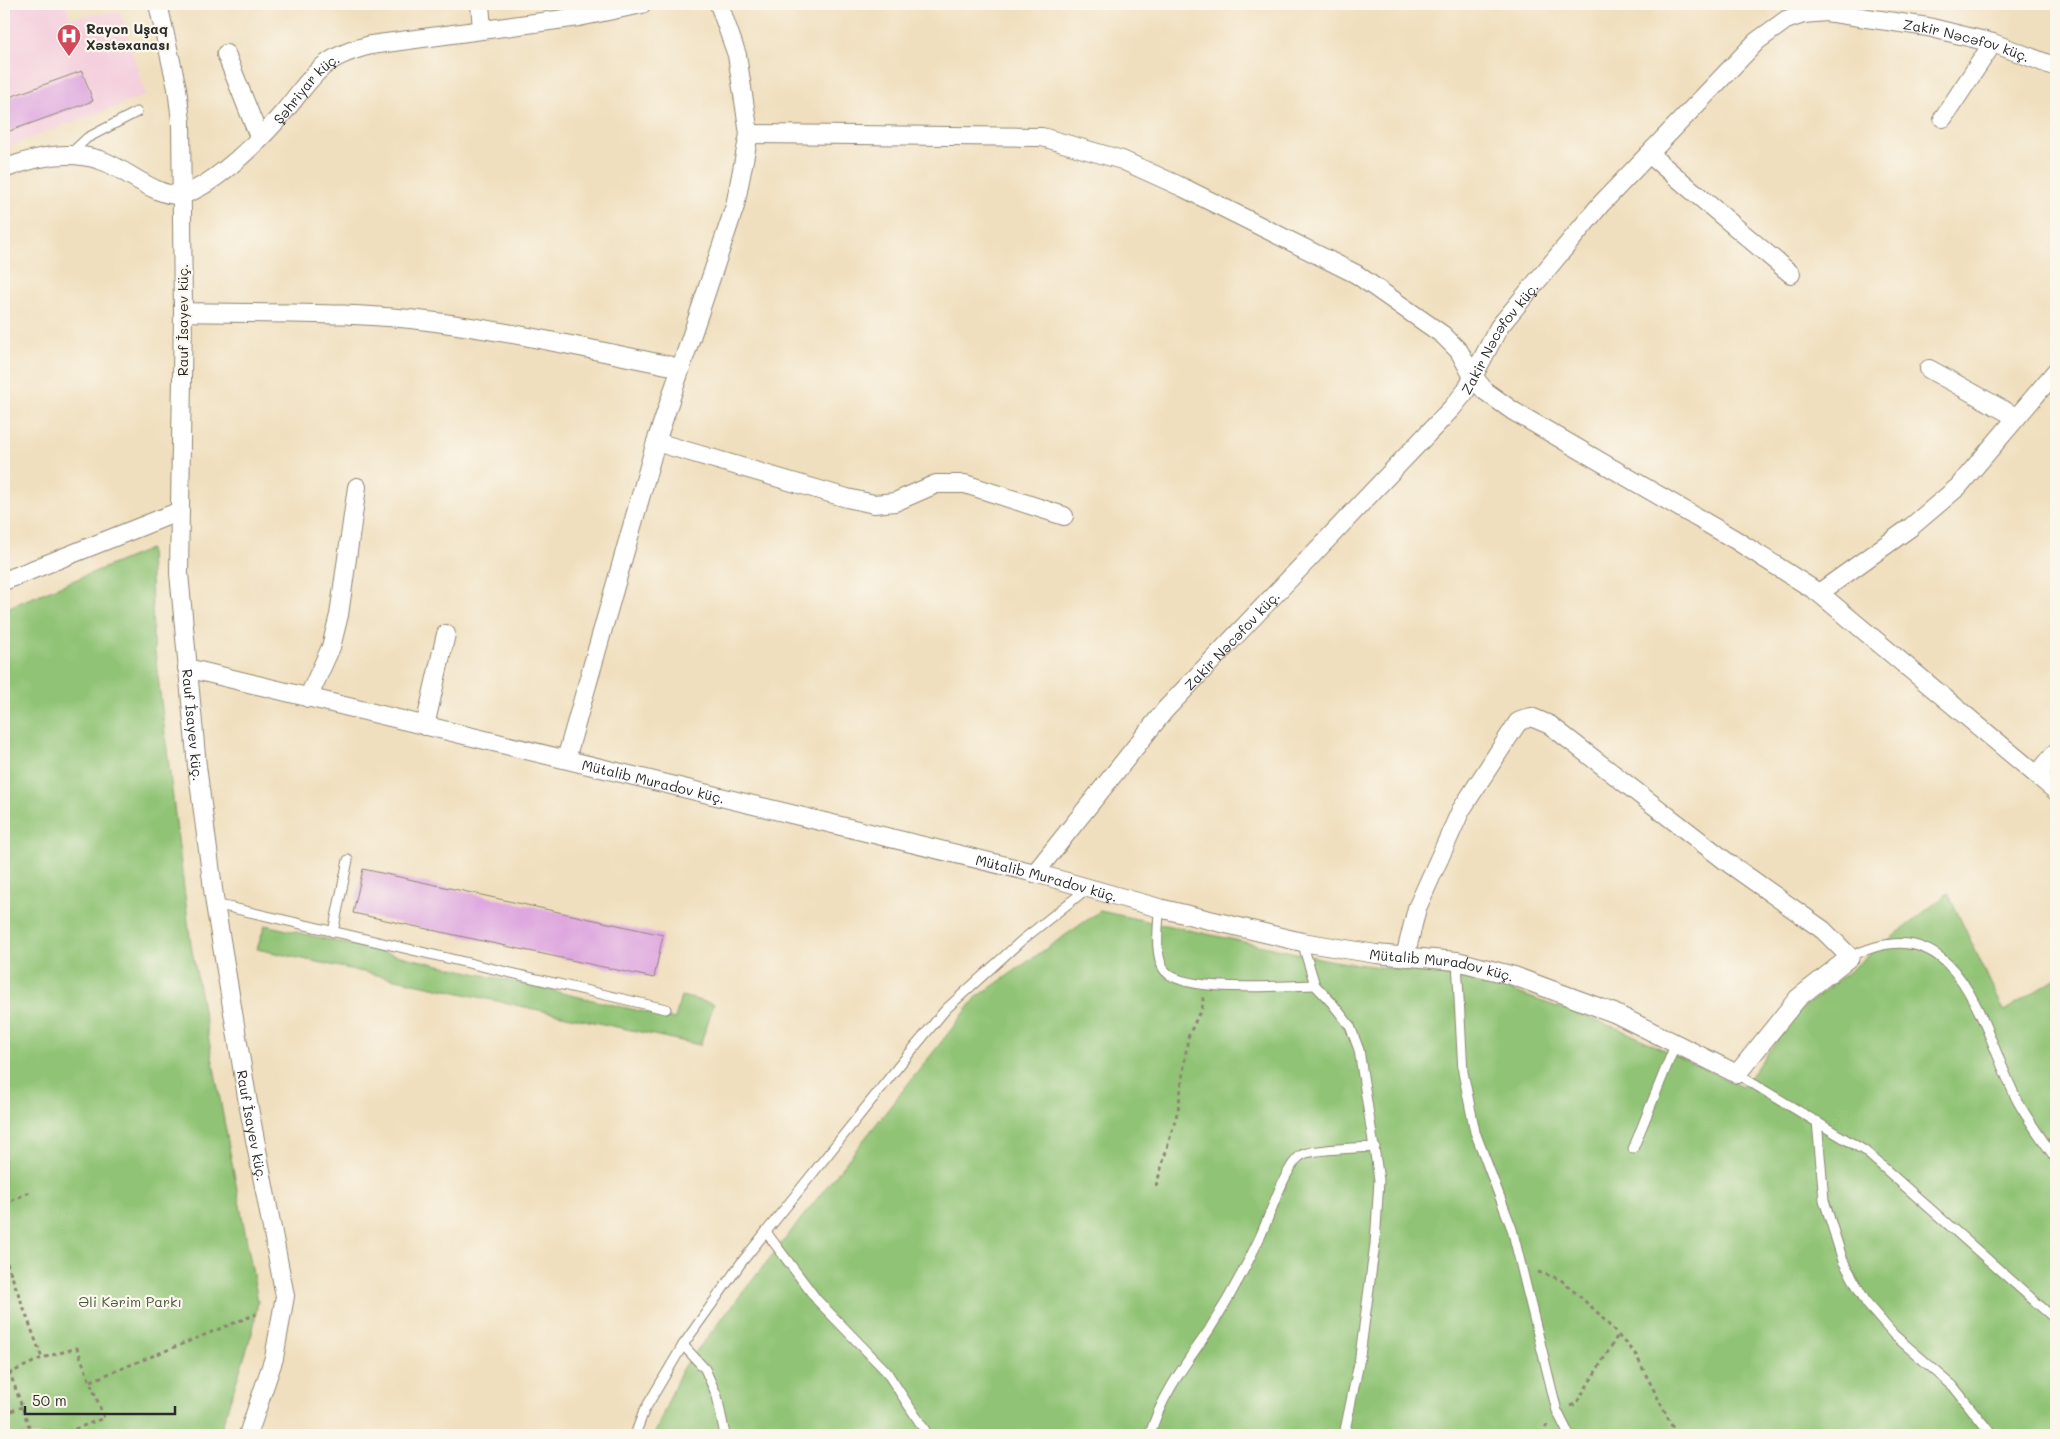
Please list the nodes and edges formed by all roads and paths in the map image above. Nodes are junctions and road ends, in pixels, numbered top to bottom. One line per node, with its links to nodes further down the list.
1 (158, 4): 16 (street, Rauf İsayev küç.)
2 (480, 4): 5 (street)
3 (642, 4): 5 (street, Şəhriyar küç.)
4 (719, 4): 11 (street)
5 (482, 29): 12 (street, Şəhriyar küç.)
6 (1993, 44): 8 (street, Zakir Nəcəfov küç.); 10 (street); 14 (street, Zakir Nəcəfov küç.)
7 (226, 54): 12 (street)
8 (2056, 67)
9 (137, 112): 13 (lane)
10 (1943, 118)
11 (749, 134): 19 (street); 22 (street)
12 (259, 137): 16 (street, Şəhriyar küç.)
13 (69, 154): 15 (street); 16 (street)
14 (1649, 154): 17 (street); 22 (street, Zakir Nəcəfov küç.)
15 (4, 169)
16 (182, 195): 18 (street, Rauf İsayev küç.)
17 (1791, 274)
18 (183, 312): 19 (street); 26 (street, Rauf İsayev küç.)
19 (681, 368): 24 (street)
20 (1929, 369): 23 (street)
21 (2056, 372): 23 (street)
22 (1472, 375): 29 (street); 39 (street, Zakir Nəcəfov küç.)
23 (2016, 417): 29 (street)
24 (656, 442): 27 (street); 35 (street)
25 (357, 487): 32 (street)
26 (180, 511): 28 (street); 31 (street, Rauf İsayev küç.)
27 (1064, 516)
28 (4, 581)
29 (1819, 593): 36 (street)
30 (446, 634): 33 (street)
31 (187, 668): 32 (street, Mütalib Muradov küç.); 41 (street, Rauf İsayev küç.)
32 (308, 698): 33 (street, Mütalib Muradov küç.)
33 (425, 726): 35 (street, Mütalib Muradov küç.)
34 (2056, 752): 36 (street)
35 (566, 759): 39 (street, Mütalib Muradov küç.)
36 (2038, 774): 37 (street)
37 (2056, 791)
38 (348, 860): 43 (lane)
39 (1035, 873): 40 (street, Mütalib Muradov küç.)
40 (1088, 888): 42 (street, Mütalib Muradov küç.); 60 (lane)
41 (216, 904): 43 (lane); 75 (street, Rauf İsayev küç.)
42 (1159, 908): 44 (street, Mütalib Muradov küç.); 49 (lane)
43 (333, 932): 50 (lane)
44 (1302, 942): 45 (street, Mütalib Muradov küç.); 48 (lane)
45 (1405, 956): 46 (street); 47 (street, Mütalib Muradov küç.)
46 (1850, 957): 52 (street); 56 (lane)
47 (1457, 961): 51 (street, Mütalib Muradov küç.); 62 (lane)
48 (1315, 985): 49 (lane); 54 (lane)
49 (1203, 986): 57 (path)
50 (666, 1009)
51 (1676, 1044): 52 (street, Mütalib Muradov küç.); 55 (lane)
52 (1737, 1074): 53 (lane)
53 (1817, 1121): 64 (lane); 83 (lane)
54 (1375, 1147): 79 (lane); 80 (lane)
55 (1633, 1148)
56 (2056, 1159)
57 (1156, 1186)
58 (32, 1191): 59 (path)
59 (4, 1204)
60 (766, 1232): 66 (lane); 78 (lane)
61 (4, 1255): 67 (path)
62 (1521, 1266): 65 (path); 70 (lane)
63 (256, 1314): 68 (path)
64 (2056, 1320)
65 (1618, 1335): 70 (path); 72 (path)
66 (682, 1345): 76 (lane); 77 (lane)
67 (42, 1358): 68 (path); 69 (path)
68 (90, 1381): 74 (path)
69 (22, 1407): 71 (path); 73 (path)
70 (1556, 1412): 81 (path); 82 (lane)
71 (4, 1414)
72 (1675, 1432)
73 (32, 1435)
74 (60, 1435)
75 (248, 1435)
76 (635, 1435)
77 (725, 1435)
78 (928, 1435)
79 (1150, 1435)
80 (1344, 1435)
81 (1541, 1435)
82 (1569, 1435)
83 (1992, 1435)

